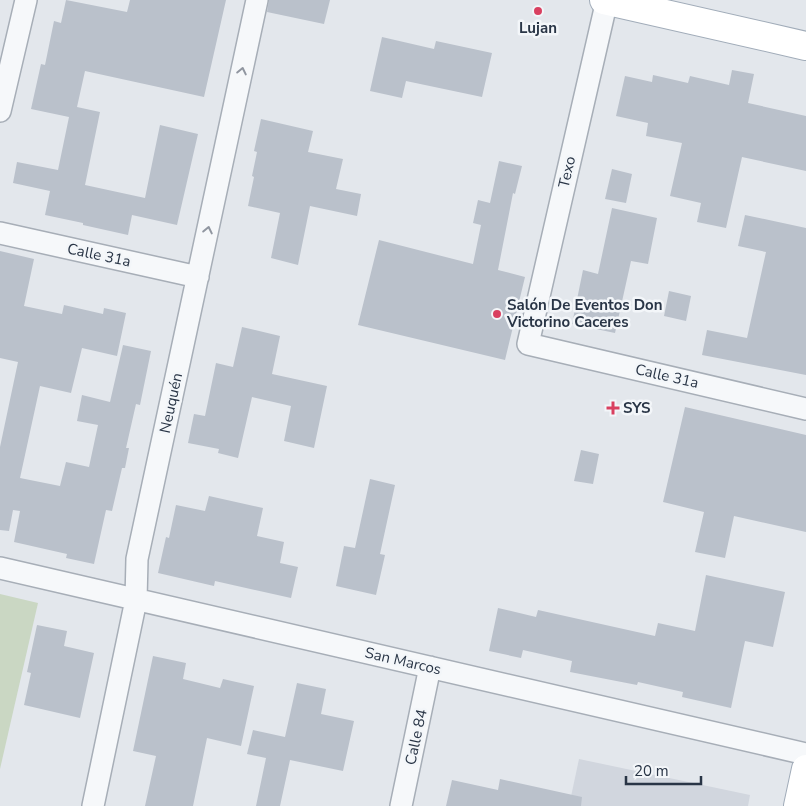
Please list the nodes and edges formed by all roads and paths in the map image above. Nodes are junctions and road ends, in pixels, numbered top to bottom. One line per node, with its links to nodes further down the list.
1 (26, 0): 5 (street)
2 (257, 0): 7 (street, Neuquén, one-way to 2)
3 (606, 0): 4 (main road); 8 (street, Texo)
4 (806, 46)
5 (0, 111)
6 (0, 233): 7 (street, Calle 31a)
7 (198, 277): 11 (street, Neuquén)
8 (528, 344): 9 (street, Calle 31a)
9 (806, 409)
10 (0, 568): 11 (street, San Marcos)
11 (136, 600): 12 (street, San Marcos); 15 (street, Neuquén)
12 (430, 668): 13 (street, San Marcos); 16 (street, Calle 84)
13 (806, 754)
14 (806, 769): 17 (main road)
15 (93, 806)
16 (401, 806)
17 (798, 806)

